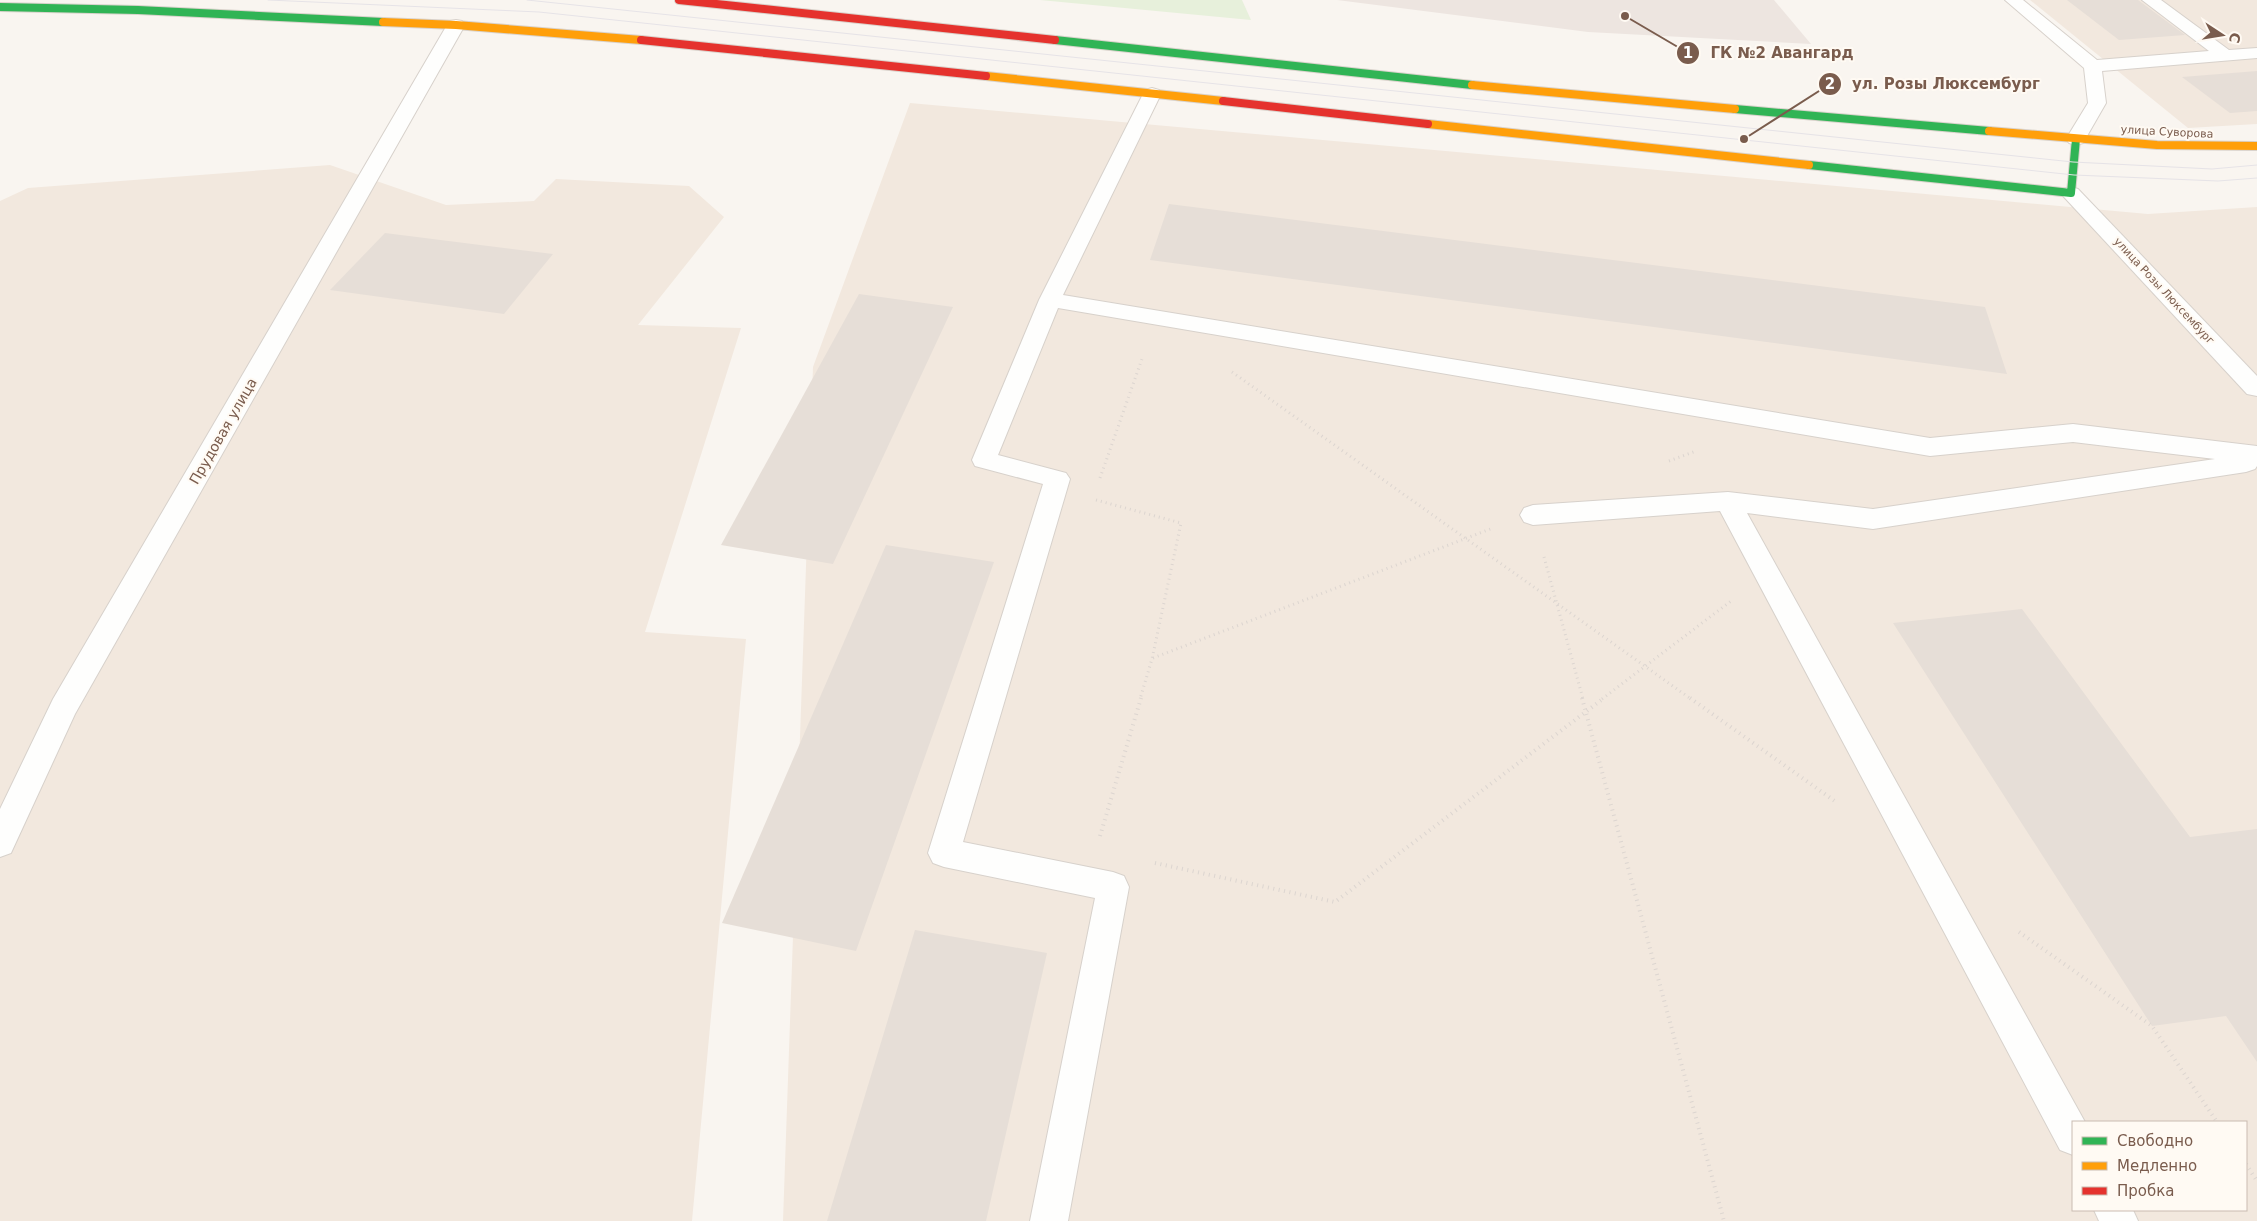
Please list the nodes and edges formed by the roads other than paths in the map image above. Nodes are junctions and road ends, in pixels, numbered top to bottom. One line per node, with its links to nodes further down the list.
1 (679, 0): 10 (main road, улица Суворова)
2 (2013, 0): 8 (street)
3 (2150, 0): 7 (street)
4 (0, 7): 5 (main road)
5 (456, 25): 9 (main road); 19 (street, Прудовая улица)
6 (2257, 53): 7 (street)
7 (2226, 55): 8 (street)
8 (2093, 66): 10 (street)
9 (1152, 94): 12 (main road); 13 (street)
10 (2076, 139): 11 (main road, улица Суворова); 12 (main road)
11 (2257, 146)
12 (2071, 192): 14 (street, улица Розы Люксембург)
13 (1050, 300): 15 (street); 21 (street)
14 (2256, 390)
15 (2257, 455)
16 (2257, 462): 17 (street)
17 (1728, 501): 18 (street); 20 (street)
18 (1533, 515)
19 (0, 843)
20 (2072, 1135)
21 (1049, 1221)

